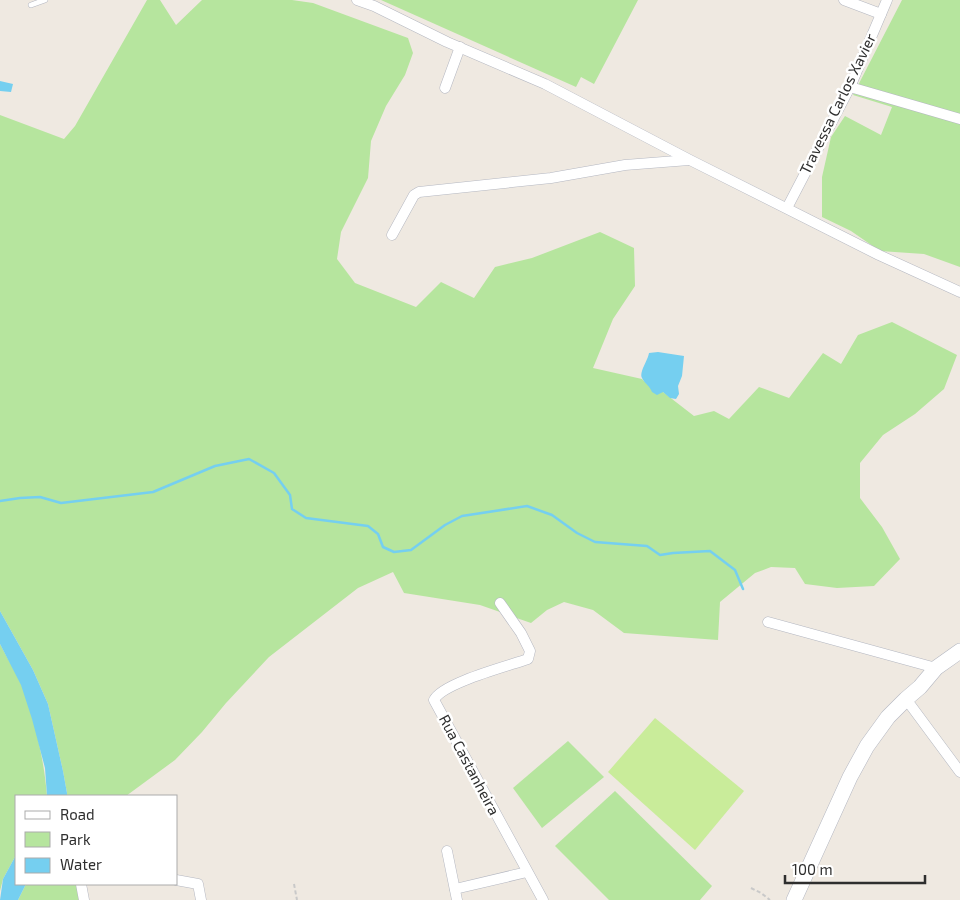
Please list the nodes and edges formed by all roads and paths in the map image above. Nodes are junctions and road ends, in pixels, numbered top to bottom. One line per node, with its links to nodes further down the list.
1 (45, 0): 5 (lane)
2 (357, 0): 7 (street)
3 (844, 0): 6 (street)
4 (887, 0): 6 (street, Travessa Carlos Xavier)
5 (31, 5)
6 (881, 14): 8 (street, Travessa Carlos Xavier)
7 (460, 47): 9 (street); 11 (street)
8 (850, 87): 10 (street); 12 (street, Travessa Carlos Xavier)
9 (444, 88)
10 (960, 119)
11 (690, 160): 12 (street); 13 (street)
12 (787, 208): 14 (street)
13 (392, 235)
14 (960, 292)
15 (500, 603): 22 (street, Rua Castanheira)
16 (768, 622): 18 (street)
17 (960, 653): 18 (street)
18 (936, 668): 19 (street)
19 (906, 699): 20 (street); 33 (street)
20 (960, 772)
21 (447, 851): 27 (street)
22 (527, 872): 27 (street); 31 (street, Rua Castanheira)
23 (178, 880): 29 (street)
24 (294, 884): 30 (path)
25 (81, 885): 28 (street)
26 (751, 888): 32 (path)
27 (456, 895)
28 (84, 900)
29 (201, 900)
30 (297, 900)
31 (543, 900)
32 (770, 900)
33 (794, 900)

